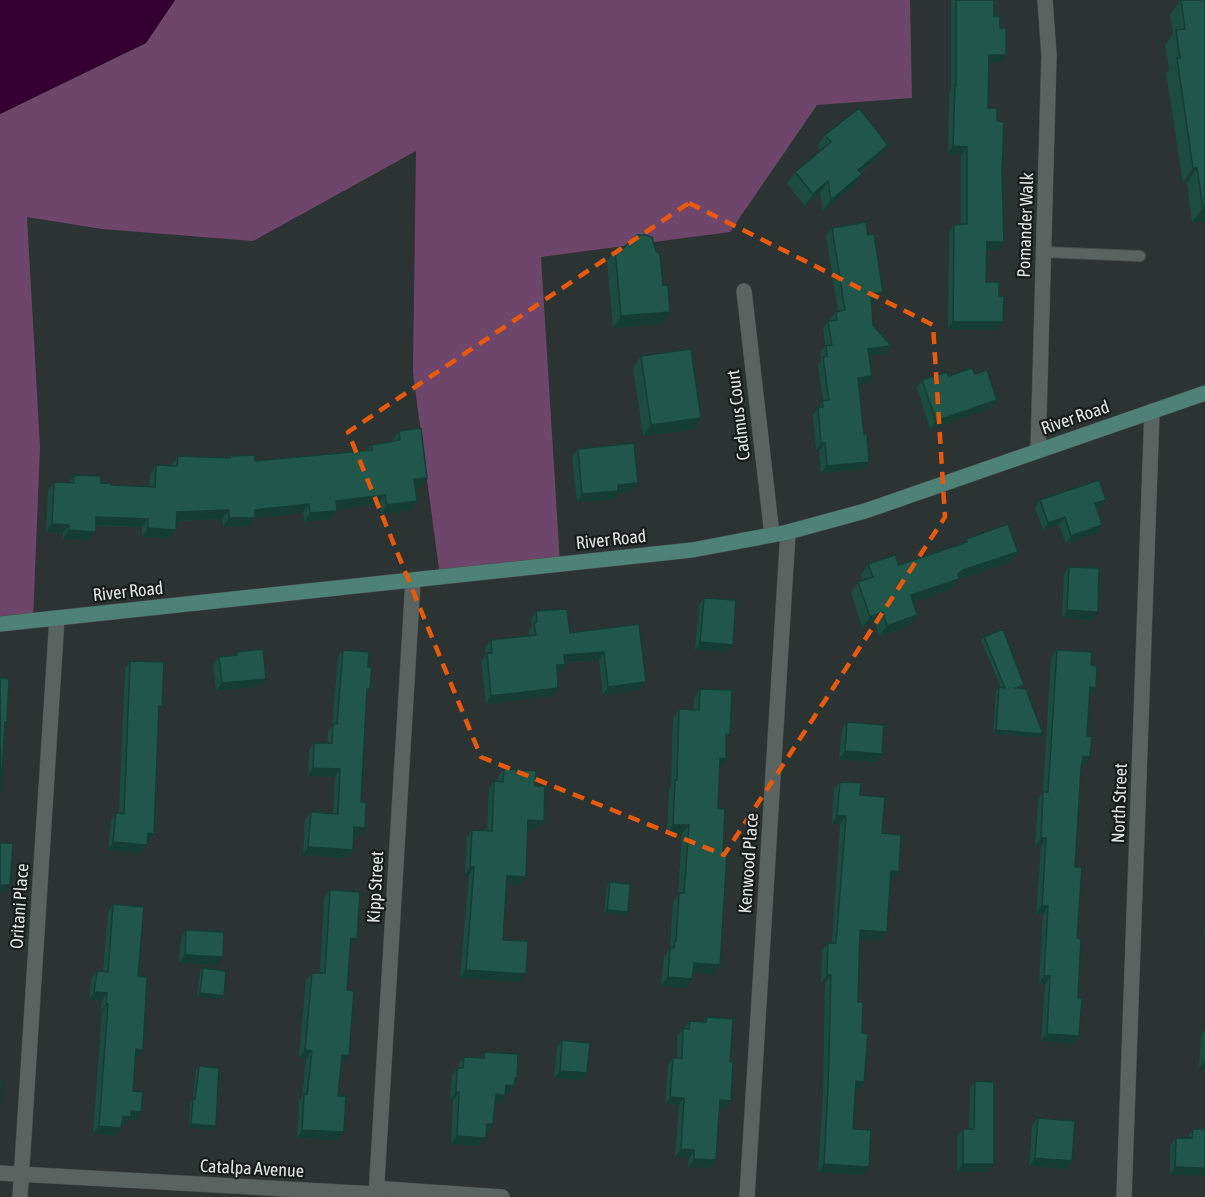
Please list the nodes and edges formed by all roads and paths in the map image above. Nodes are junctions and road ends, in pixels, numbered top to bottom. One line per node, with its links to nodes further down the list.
1 (1045, 0): 2 (street, Pomander Walk)
2 (1043, 252): 3 (lane); 7 (street, Pomander Walk)
3 (1140, 256)
4 (744, 291): 9 (street, Cadmus Court)
5 (1205, 393): 6 (main road, River Road)
6 (1152, 411): 7 (main road, River Road); 19 (street, North Street)
7 (1038, 451): 8 (main road, River Road)
8 (788, 532): 9 (main road, River Road); 18 (street, Kenwood Place)
9 (772, 535): 10 (main road, River Road)
10 (413, 580): 11 (main road, River Road); 15 (street, Kipp Street)
11 (57, 618): 12 (main road, River Road); 14 (street, Oritani Place)
12 (0, 624)
13 (0, 1173): 14 (street, Catalpa Avenue)
14 (22, 1175): 15 (street, Catalpa Avenue); 16 (street, Oritani Place)
15 (376, 1196): 17 (street, Catalpa Avenue)
16 (20, 1197)
17 (502, 1197)
18 (747, 1197)
19 (1124, 1197)

